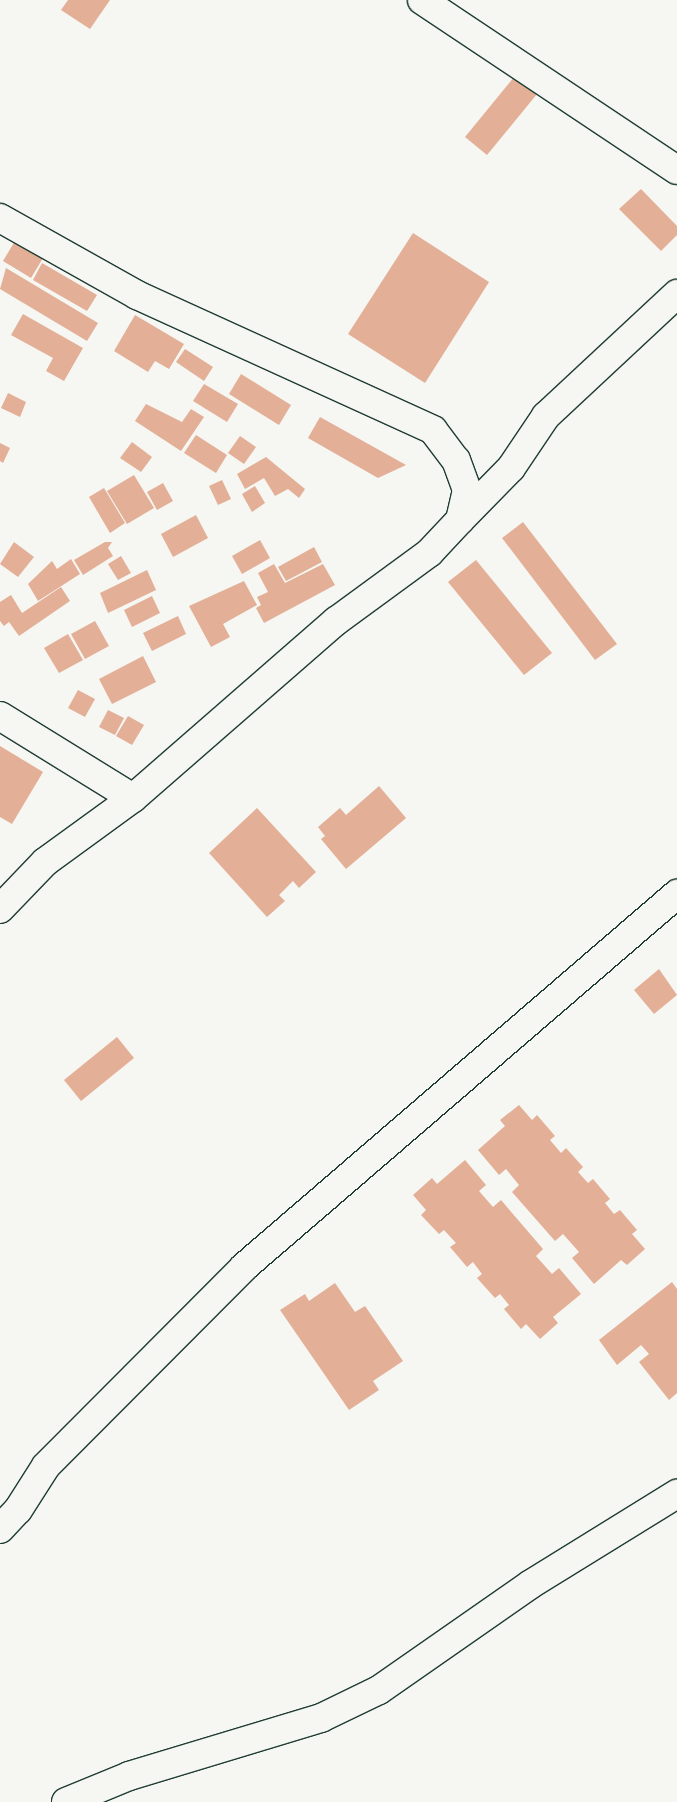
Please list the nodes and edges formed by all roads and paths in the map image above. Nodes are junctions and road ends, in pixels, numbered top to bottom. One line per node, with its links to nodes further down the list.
1 (422, 0): 2 (street)
2 (677, 170)
3 (0, 218): 5 (street)
4 (677, 294): 5 (street)
5 (460, 520): 7 (street)
6 (0, 716): 7 (street)
7 (133, 798): 9 (street)
8 (677, 894): 11 (street)
9 (0, 909)
10 (677, 1494): 12 (street)
11 (0, 1529)
12 (66, 1802)

